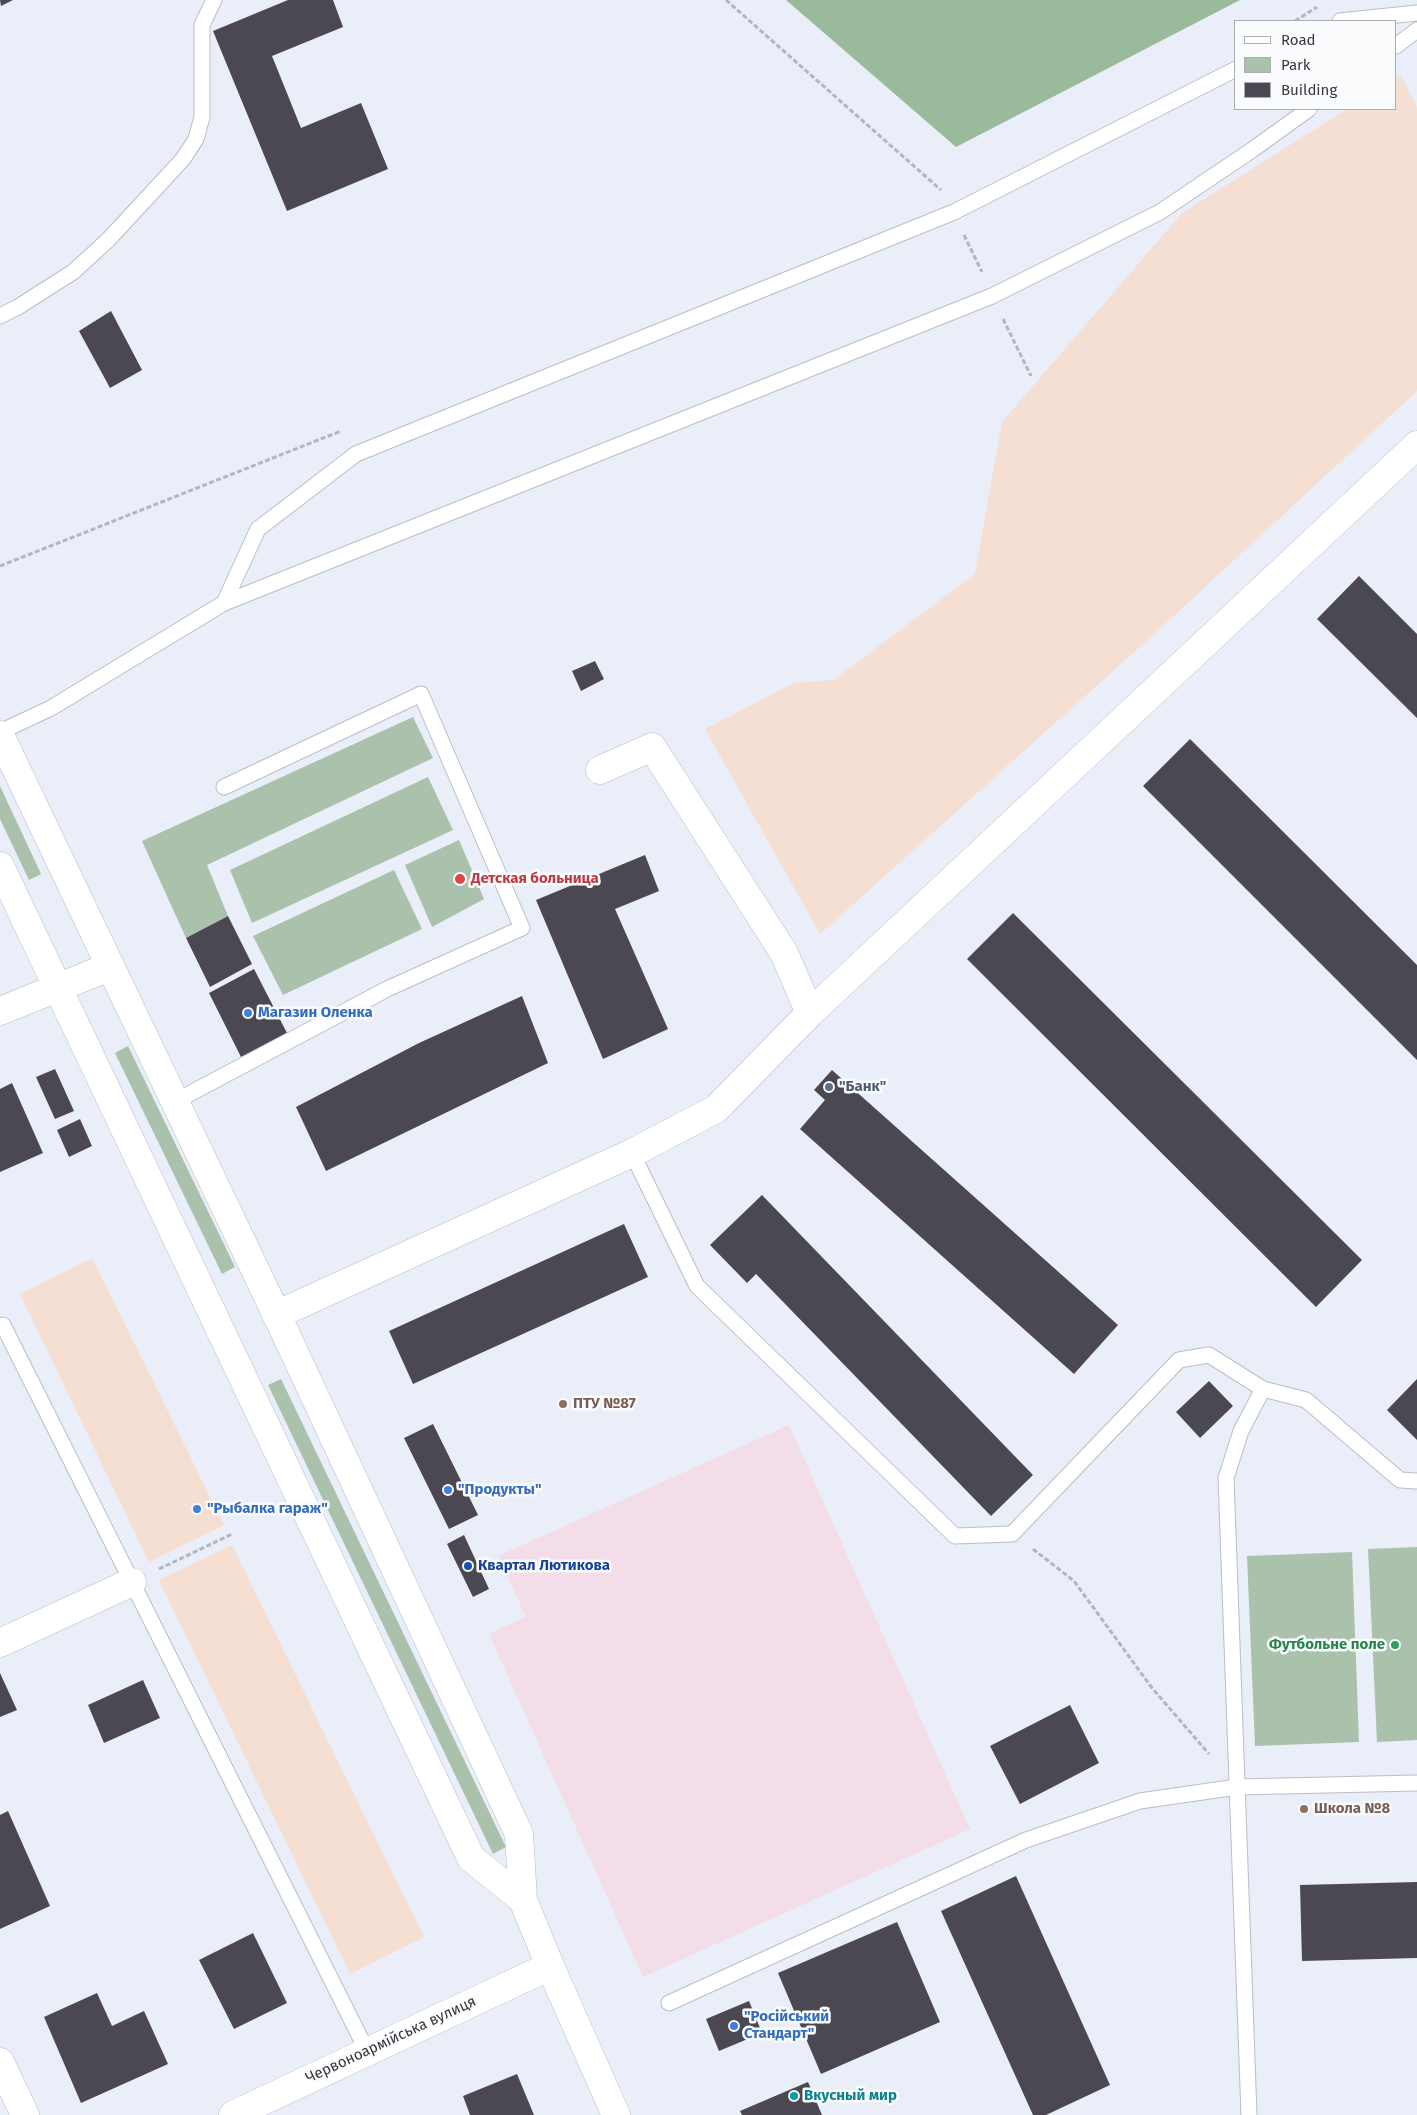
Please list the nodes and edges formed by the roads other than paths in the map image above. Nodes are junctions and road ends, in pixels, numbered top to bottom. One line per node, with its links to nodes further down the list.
1 (214, 0): 8 (lane)
2 (1417, 13): 3 (lane)
3 (1350, 20)
4 (1417, 30): 5 (lane)
5 (1397, 45)
6 (1234, 70): 10 (lane)
7 (1308, 110): 10 (lane)
8 (0, 316)
9 (1417, 445): 18 (street)
10 (224, 603): 11 (lane)
11 (0, 733): 15 (street)
12 (600, 770): 18 (street)
13 (224, 787): 19 (lane)
14 (0, 866): 16 (street)
15 (109, 967): 16 (street); 19 (street)
16 (58, 988): 17 (street); 29 (street)
17 (0, 1011)
18 (810, 1013): 20 (street)
19 (174, 1102): 21 (street)
20 (632, 1153): 21 (street); 23 (lane)
21 (276, 1315): 29 (street)
22 (0, 1326): 25 (lane)
23 (1262, 1389): 24 (lane); 28 (lane)
24 (1417, 1481)
25 (132, 1582): 26 (street); 32 (lane)
26 (0, 1643)
27 (1417, 1783): 28 (lane)
28 (1237, 1787): 31 (lane); 37 (lane)
29 (523, 1900): 30 (street)
30 (550, 1966): 32 (street, Червоноармійська вулиця); 36 (street)
31 (669, 2003)
32 (367, 2052): 35 (street, Червоноармійська вулиця)
33 (0, 2062): 34 (street)
34 (25, 2115)
35 (233, 2115)
36 (616, 2115)
37 (1249, 2115)

